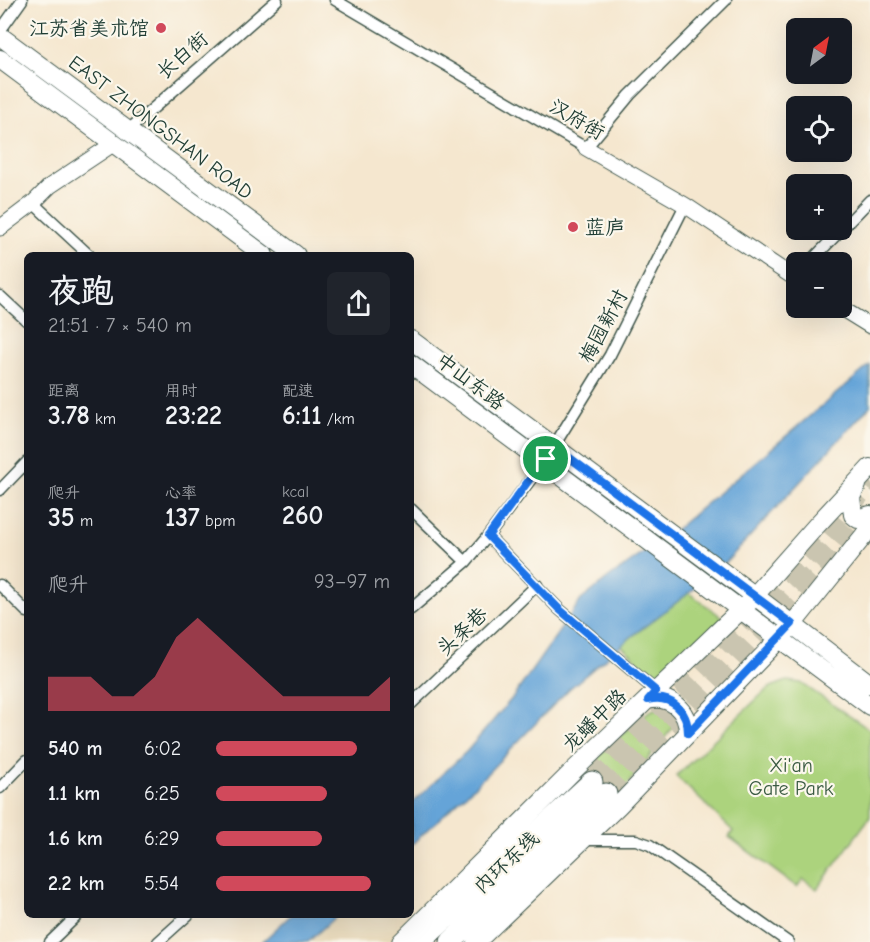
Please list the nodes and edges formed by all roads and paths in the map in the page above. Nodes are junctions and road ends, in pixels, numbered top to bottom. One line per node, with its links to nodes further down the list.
1 (22, 0): 5 (street)
2 (277, 0): 8 (street, 长白街)
3 (335, 0): 10 (street, 汉府街)
4 (726, 0): 10 (street)
5 (0, 31)
6 (0, 36): 8 (main road, EAST ZHONGSHAN ROAD)
7 (0, 59): 9 (main road)
8 (128, 131): 9 (street, 长白街); 17 (main road, EAST ZHONGSHAN ROAD)
9 (113, 144): 12 (street, 长白街); 16 (main road)
10 (586, 148): 13 (street, 汉府街)
11 (870, 200): 18 (street)
12 (33, 202): 14 (street, 长白街); 15 (street)
13 (684, 205): 19 (street, 汉府街); 26 (street, 梅园新村)
14 (0, 228)
15 (86, 252)
16 (260, 252)
17 (292, 252)
18 (820, 252)
19 (786, 271)
20 (0, 296): 22 (street)
21 (852, 315): 23 (street)
22 (24, 318)
23 (870, 326)
24 (414, 343): 26 (main road)
25 (414, 366): 26 (main road, 中山东路)
26 (548, 456): 33 (street); 37 (main road); 40 (main road, 中山东路)
27 (24, 465): 29 (street)
28 (866, 473): 31 (main road); 37 (main road, 龙蟠中路)
29 (0, 490)
30 (414, 512): 34 (street)
31 (870, 515)
32 (870, 528): 41 (main road)
33 (488, 536): 34 (street); 36 (street)
34 (466, 562): 38 (street)
35 (0, 585): 39 (street)
36 (537, 585): 44 (street); 45 (street, 头条巷)
37 (755, 596): 40 (main road, 龙蟠中路); 41 (main road)
38 (414, 606)
39 (24, 609)
40 (741, 610): 42 (main road); 44 (main road, 龙蟠中路)
41 (792, 624): 42 (main road); 43 (main road)
42 (780, 639): 46 (main road); 47 (main road)
43 (870, 684)
44 (652, 696): 47 (main road); 53 (main road, 龙蟠中路)
45 (414, 701)
46 (870, 706)
47 (688, 733): 50 (main road)
48 (24, 763): 49 (street)
49 (0, 788)
50 (582, 840): 58 (main road); 59 (street)
51 (75, 918): 54 (street)
52 (185, 918): 55 (street)
53 (420, 932): 56 (main road, 龙蟠中路); 57 (highway, 内环东线)
54 (50, 942)
55 (158, 942)
56 (401, 942)
57 (451, 942)
58 (476, 942)
59 (788, 942)

